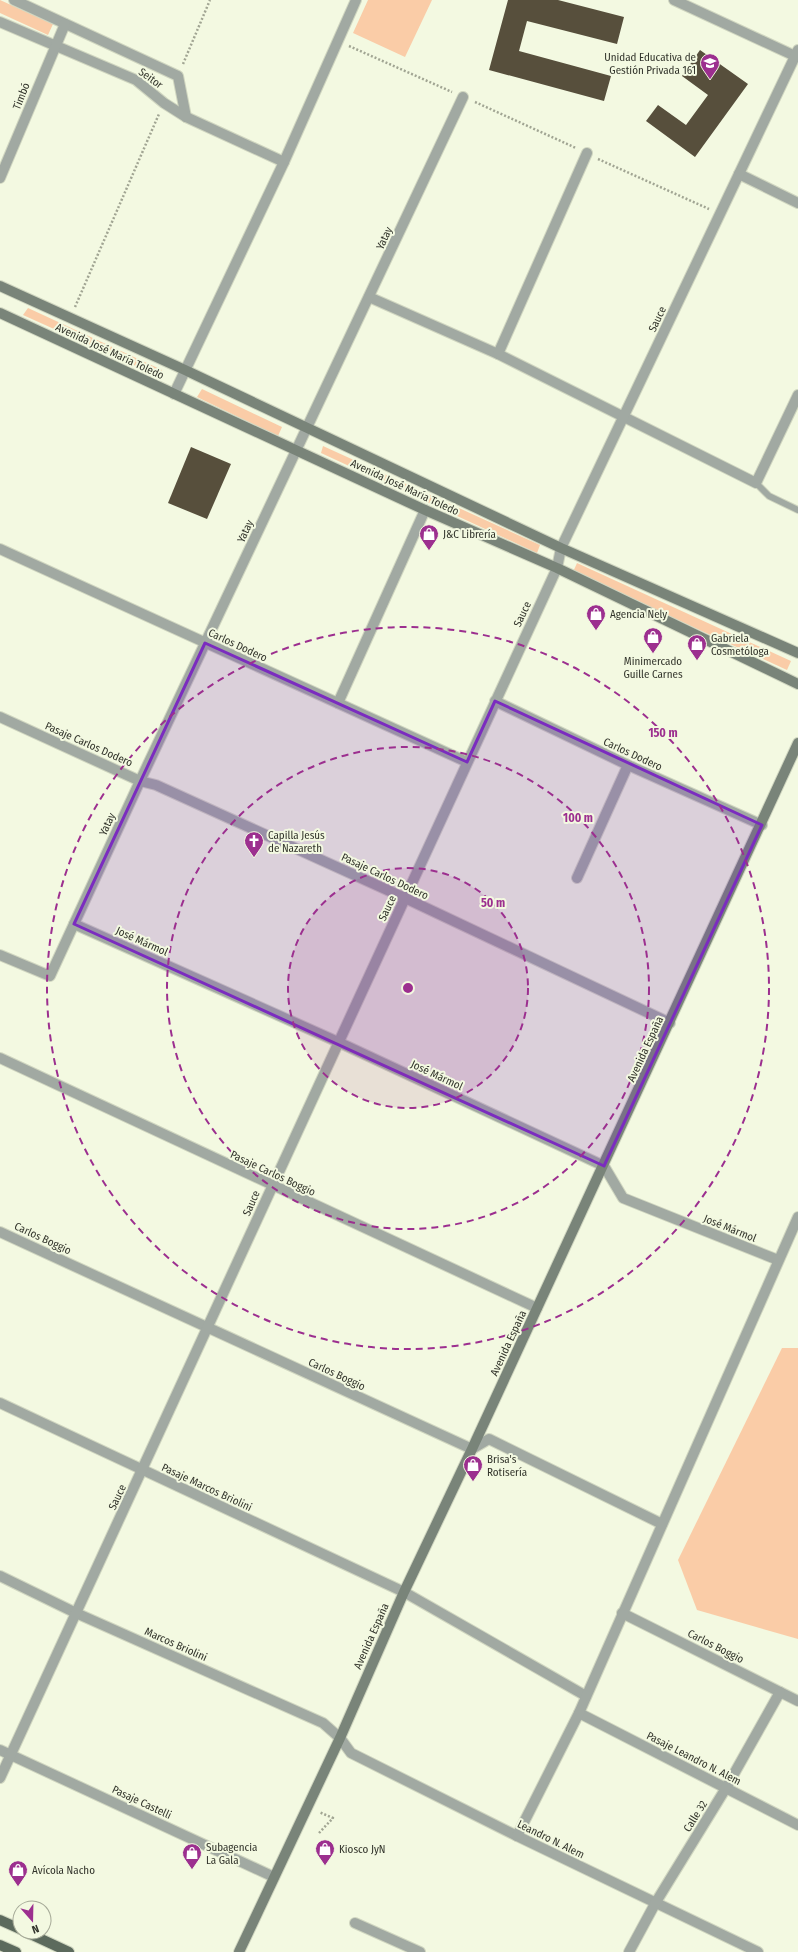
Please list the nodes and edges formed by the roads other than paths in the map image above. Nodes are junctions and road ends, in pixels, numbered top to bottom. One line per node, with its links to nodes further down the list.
1 (14, 0): 5 (street)
2 (356, 0): 11 (street)
3 (674, 0): 7 (street)
4 (0, 22): 6 (street, Seitor)
5 (65, 24): 6 (street, Timbó); 9 (street)
6 (55, 45): 9 (street, Seitor); 13 (street, Timbó)
7 (797, 54): 12 (street, Sauce)
8 (463, 97): 16 (street, Yatay)
9 (186, 117): 11 (street, Seitor)
10 (586, 153): 18 (street)
11 (284, 162): 19 (street)
12 (739, 174): 14 (street); 22 (street, Sauce)
13 (0, 178)
14 (798, 203)
15 (0, 286): 19 (main road, Avenida José María Toledo)
16 (369, 297): 18 (street); 23 (street, Yatay)
17 (0, 313): 20 (main road, Avenida José María Toledo)
18 (498, 354): 22 (street)
19 (186, 370): 20 (street); 23 (main road, Avenida José María Toledo)
20 (174, 394): 24 (main road, Avenida José María Toledo)
21 (798, 395): 25 (street)
22 (624, 416): 25 (street); 28 (street, Sauce)
23 (307, 428): 24 (street, Yatay); 28 (main road, Avenida José María Toledo)
24 (296, 450): 26 (main road, Avenida José María Toledo); 31 (street, Yatay)
25 (756, 483): 27 (lane)
26 (425, 510): 30 (main road, Avenida José María Toledo); 35 (street)
27 (798, 510)
28 (561, 548): 30 (street, Sauce); 32 (main road, Avenida José María Toledo)
29 (0, 549): 31 (street, Carlos Dodero)
30 (557, 568): 33 (main road, Avenida José María Toledo); 34 (street, Sauce)
31 (205, 643): 35 (street, Carlos Dodero); 40 (street, Yatay)
32 (798, 653)
33 (798, 684)
34 (495, 701): 38 (street, Sauce); 39 (street, Carlos Dodero)
35 (338, 703): 38 (street, Carlos Dodero)
36 (0, 717): 40 (street, Pasaje Carlos Dodero)
37 (798, 743): 41 (main road, Avenida España)
38 (467, 762): 43 (street, Sauce)
39 (628, 765): 41 (street, Carlos Dodero); 42 (street)
40 (140, 781): 43 (street, Pasaje Carlos Dodero); 44 (street, Yatay)
41 (762, 825): 46 (main road, Avenida España)
42 (577, 878)
43 (405, 898): 46 (street, Pasaje Carlos Dodero); 47 (street, Sauce)
44 (74, 924): 45 (street, Yatay); 47 (street, José Mármol)
45 (0, 955)
46 (670, 1023): 49 (main road, Avenida España)
47 (338, 1042): 49 (street, José Mármol); 50 (street, Sauce)
48 (0, 1058): 50 (street, Pasaje Carlos Boggio)
49 (604, 1166): 53 (street, José Mármol); 54 (main road, Avenida España)
50 (272, 1186): 54 (street, Pasaje Carlos Boggio); 55 (street, Sauce)
51 (798, 1217): 53 (street)
52 (0, 1232): 55 (street, Carlos Boggio)
53 (778, 1260): 59 (street)
54 (537, 1308): 57 (main road, Avenida España)
55 (208, 1328): 57 (street, Carlos Boggio); 58 (street, Sauce)
56 (0, 1403): 58 (street, Pasaje Marcos Briolini)
57 (472, 1449): 59 (street); 61 (main road, Avenida España)
58 (142, 1470): 61 (street, Pasaje Marcos Briolini); 62 (street, Sauce)
59 (662, 1524): 63 (street)
60 (0, 1576): 62 (street, Marcos Briolini)
61 (404, 1592): 65 (street); 68 (main road, Avenida España)
62 (76, 1613): 68 (street, Marcos Briolini); 70 (street, Sauce)
63 (622, 1613): 64 (street, Carlos Boggio); 65 (street)
64 (780, 1692): 66 (street, Carlos Boggio); 72 (street, Calle 32)
65 (586, 1696): 67 (street)
66 (798, 1701)
67 (579, 1713): 72 (street, Pasaje Leandro N. Alem); 74 (street)
68 (340, 1738): 74 (street, Leandro N. Alem); 75 (main road, Avenida España)
69 (0, 1750): 70 (street, Pasaje Castelli)
70 (11, 1755): 71 (street, Sauce); 75 (street, Pasaje Castelli)
71 (0, 1778)
72 (726, 1788): 73 (street, Pasaje Leandro N. Alem); 76 (street, Calle 32)
73 (798, 1825)
74 (517, 1836): 76 (street, Leandro N. Alem)
75 (274, 1876): 84 (main road, Avenida España)
76 (656, 1902): 86 (street, Calle 32); 87 (street, Leandro N. Alem)
77 (0, 1920): 79 (main road)
78 (355, 1923): 85 (street)
79 (12, 1925)
80 (43, 1940): 83 (main road)
81 (0, 1945): 82 (main road)
82 (16, 1952)
83 (69, 1952)
84 (239, 1952)
85 (420, 1952)
86 (629, 1952)
87 (758, 1952)

